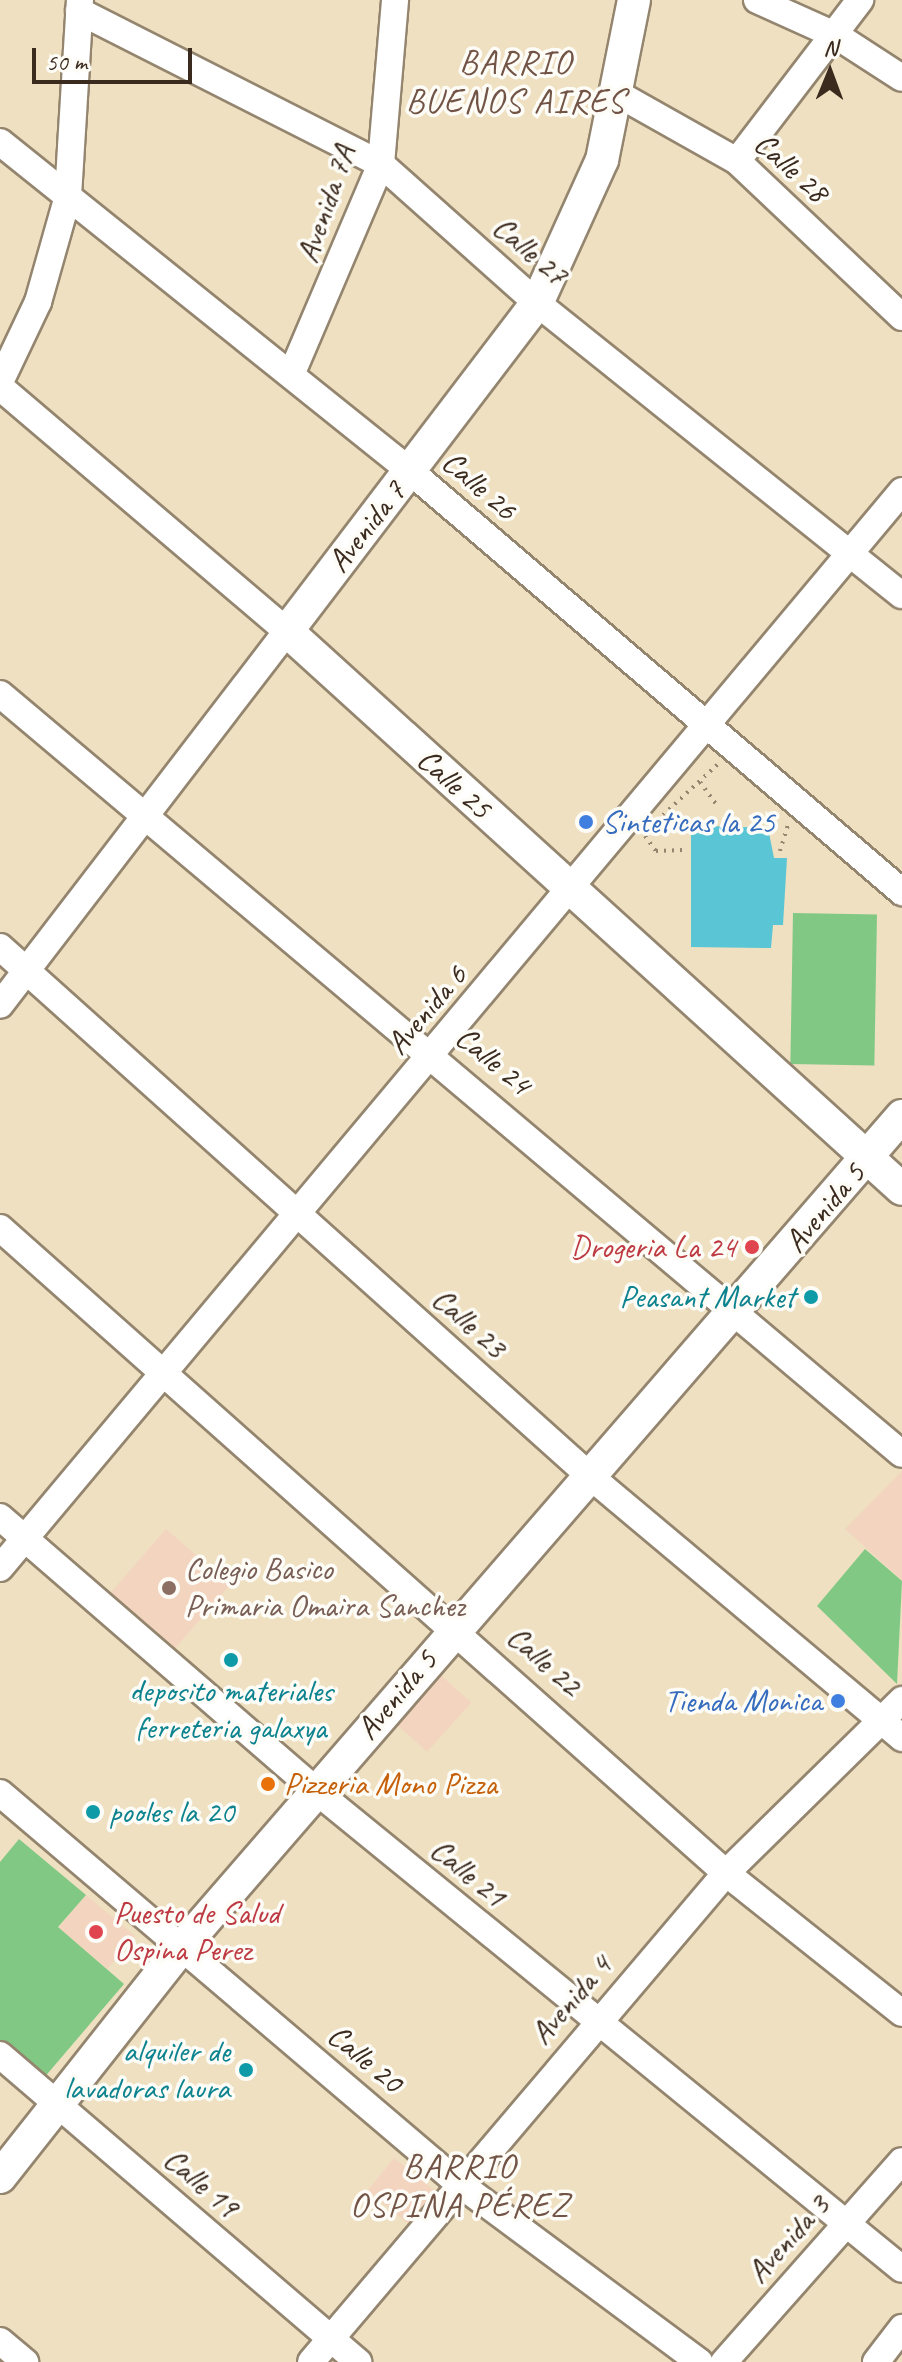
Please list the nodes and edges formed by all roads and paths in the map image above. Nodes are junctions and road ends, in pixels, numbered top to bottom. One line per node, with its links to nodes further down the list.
1 (395, 0): 11 (street, Avenida 7A)
2 (634, 0): 8 (street, Avenida 7)
3 (757, 0): 6 (street)
4 (860, 0): 6 (street)
5 (80, 6): 11 (street, Calle 27); 12 (street)
6 (837, 36): 7 (street); 10 (street)
7 (902, 78)
8 (618, 94): 10 (street, Calle 28); 13 (street, Avenida 7)
9 (0, 142): 12 (street, Calle 26)
10 (737, 161): 14 (street, Calle 28)
11 (381, 164): 13 (street, Calle 27); 15 (street, Avenida 7A)
12 (68, 196): 15 (street, Calle 26); 16 (street)
13 (537, 303): 17 (street, Avenida 7); 19 (street, Calle 27)
14 (902, 317)
15 (291, 375): 17 (street, Calle 26)
16 (0, 385): 21 (street, Calle 25)
17 (410, 471): 21 (street, Avenida 7); 23 (street, Calle 26)
18 (902, 491): 19 (street, Avenida 6)
19 (852, 554): 20 (street, Calle 27); 23 (street, Avenida 6)
20 (902, 595)
21 (287, 631): 27 (street, Avenida 7); 31 (street, Calle 25)
22 (0, 694): 27 (street, Calle 24)
23 (705, 730): 24 (street, Calle 26); 31 (street, Avenida 6)
24 (732, 751): 25 (path); 32 (street, Calle 26)
25 (700, 782): 26 (path); 28 (path)
26 (717, 805)
27 (146, 816): 34 (street, Avenida 7); 36 (street, Calle 24)
28 (657, 821)
29 (646, 830): 30 (path)
30 (682, 850)
31 (571, 890): 36 (street, Avenida 6); 38 (street, Calle 25)
32 (902, 892)
33 (0, 947): 34 (street, Calle 23)
34 (26, 970): 35 (street, Avenida 7); 40 (street, Calle 23)
35 (0, 1005)
36 (433, 1056): 40 (street, Avenida 6); 42 (street, Calle 24)
37 (902, 1116): 38 (street, Avenida 5)
38 (867, 1159): 39 (street, Calle 25); 42 (street, Avenida 5)
39 (902, 1189)
40 (298, 1217): 43 (street, Avenida 6); 45 (street, Calle 23)
41 (0, 1228): 43 (street, Calle 22)
42 (738, 1311): 44 (street, Calle 24); 45 (street, Avenida 5)
43 (168, 1373): 47 (street, Avenida 6); 49 (street, Calle 22)
44 (902, 1454)
45 (591, 1477): 49 (street, Avenida 5); 51 (street, Calle 23)
46 (0, 1517): 47 (street, Calle 21)
47 (25, 1538): 48 (street, Avenida 6); 52 (street, Calle 21)
48 (0, 1568)
49 (455, 1627): 52 (street, Avenida 5); 54 (street, Calle 22)
50 (902, 1700): 51 (street, Avenida 4)
51 (892, 1730): 54 (street, Avenida 4)
52 (316, 1791): 55 (street, Avenida 5); 57 (street, Calle 21)
53 (0, 1793): 55 (street, Calle 20)
54 (726, 1873): 56 (street, Calle 22); 57 (street, Avenida 4)
55 (181, 1948): 59 (street, Avenida 5); 62 (street, Calle 20)
56 (902, 2013)
57 (596, 2025): 62 (street, Avenida 4); 63 (street, Calle 21)
58 (0, 2055): 59 (street, Calle 19)
59 (58, 2104): 61 (street, Avenida 5); 66 (street, Calle 19)
60 (902, 2161): 63 (street, Avenida 3)
61 (0, 2177)
62 (457, 2182): 66 (street, Avenida 4); 71 (street, Calle 20)
63 (848, 2224): 64 (street, Calle 21); 72 (street, Avenida 3)
64 (902, 2269)
65 (902, 2328): 73 (street)
66 (329, 2339): 69 (street, Avenida 4); 70 (street, Calle 19)
67 (0, 2341): 68 (street)
68 (25, 2362)
69 (311, 2362)
70 (358, 2362)
71 (699, 2362)
72 (724, 2362)
73 (876, 2362)

